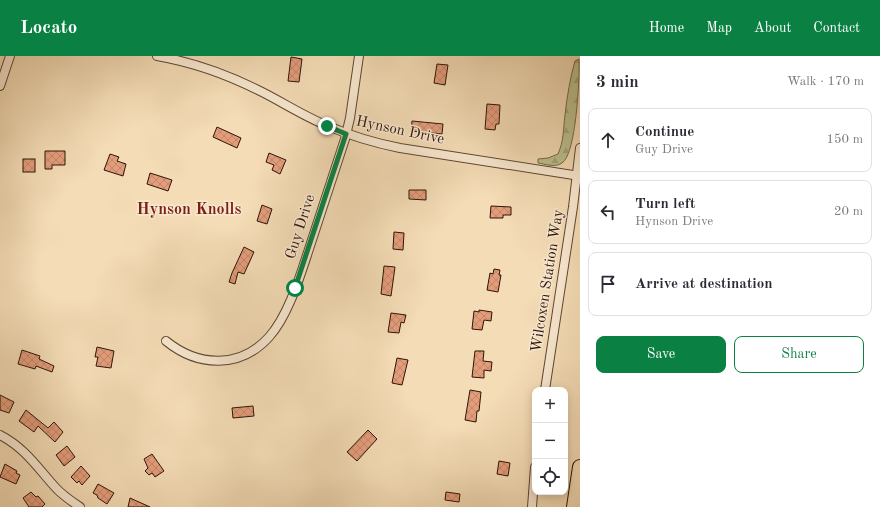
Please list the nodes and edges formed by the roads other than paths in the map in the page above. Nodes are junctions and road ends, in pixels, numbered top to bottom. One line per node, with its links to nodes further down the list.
1 (10, 56): 4 (street)
2 (157, 56): 5 (street, Hynson Drive)
3 (359, 56): 5 (street, Guy Drive)
4 (0, 86)
5 (346, 134): 7 (street, Hynson Drive); 8 (street, Guy Drive)
6 (580, 148): 7 (street, Wilcoxen Station Way)
7 (578, 176): 9 (street, Wilcoxen Station Way)
8 (166, 341)
9 (545, 387)
10 (1, 438): 13 (street)
11 (580, 467): 15 (highway)
12 (533, 495): 14 (street)
13 (80, 507)
14 (532, 507)
15 (574, 507)

